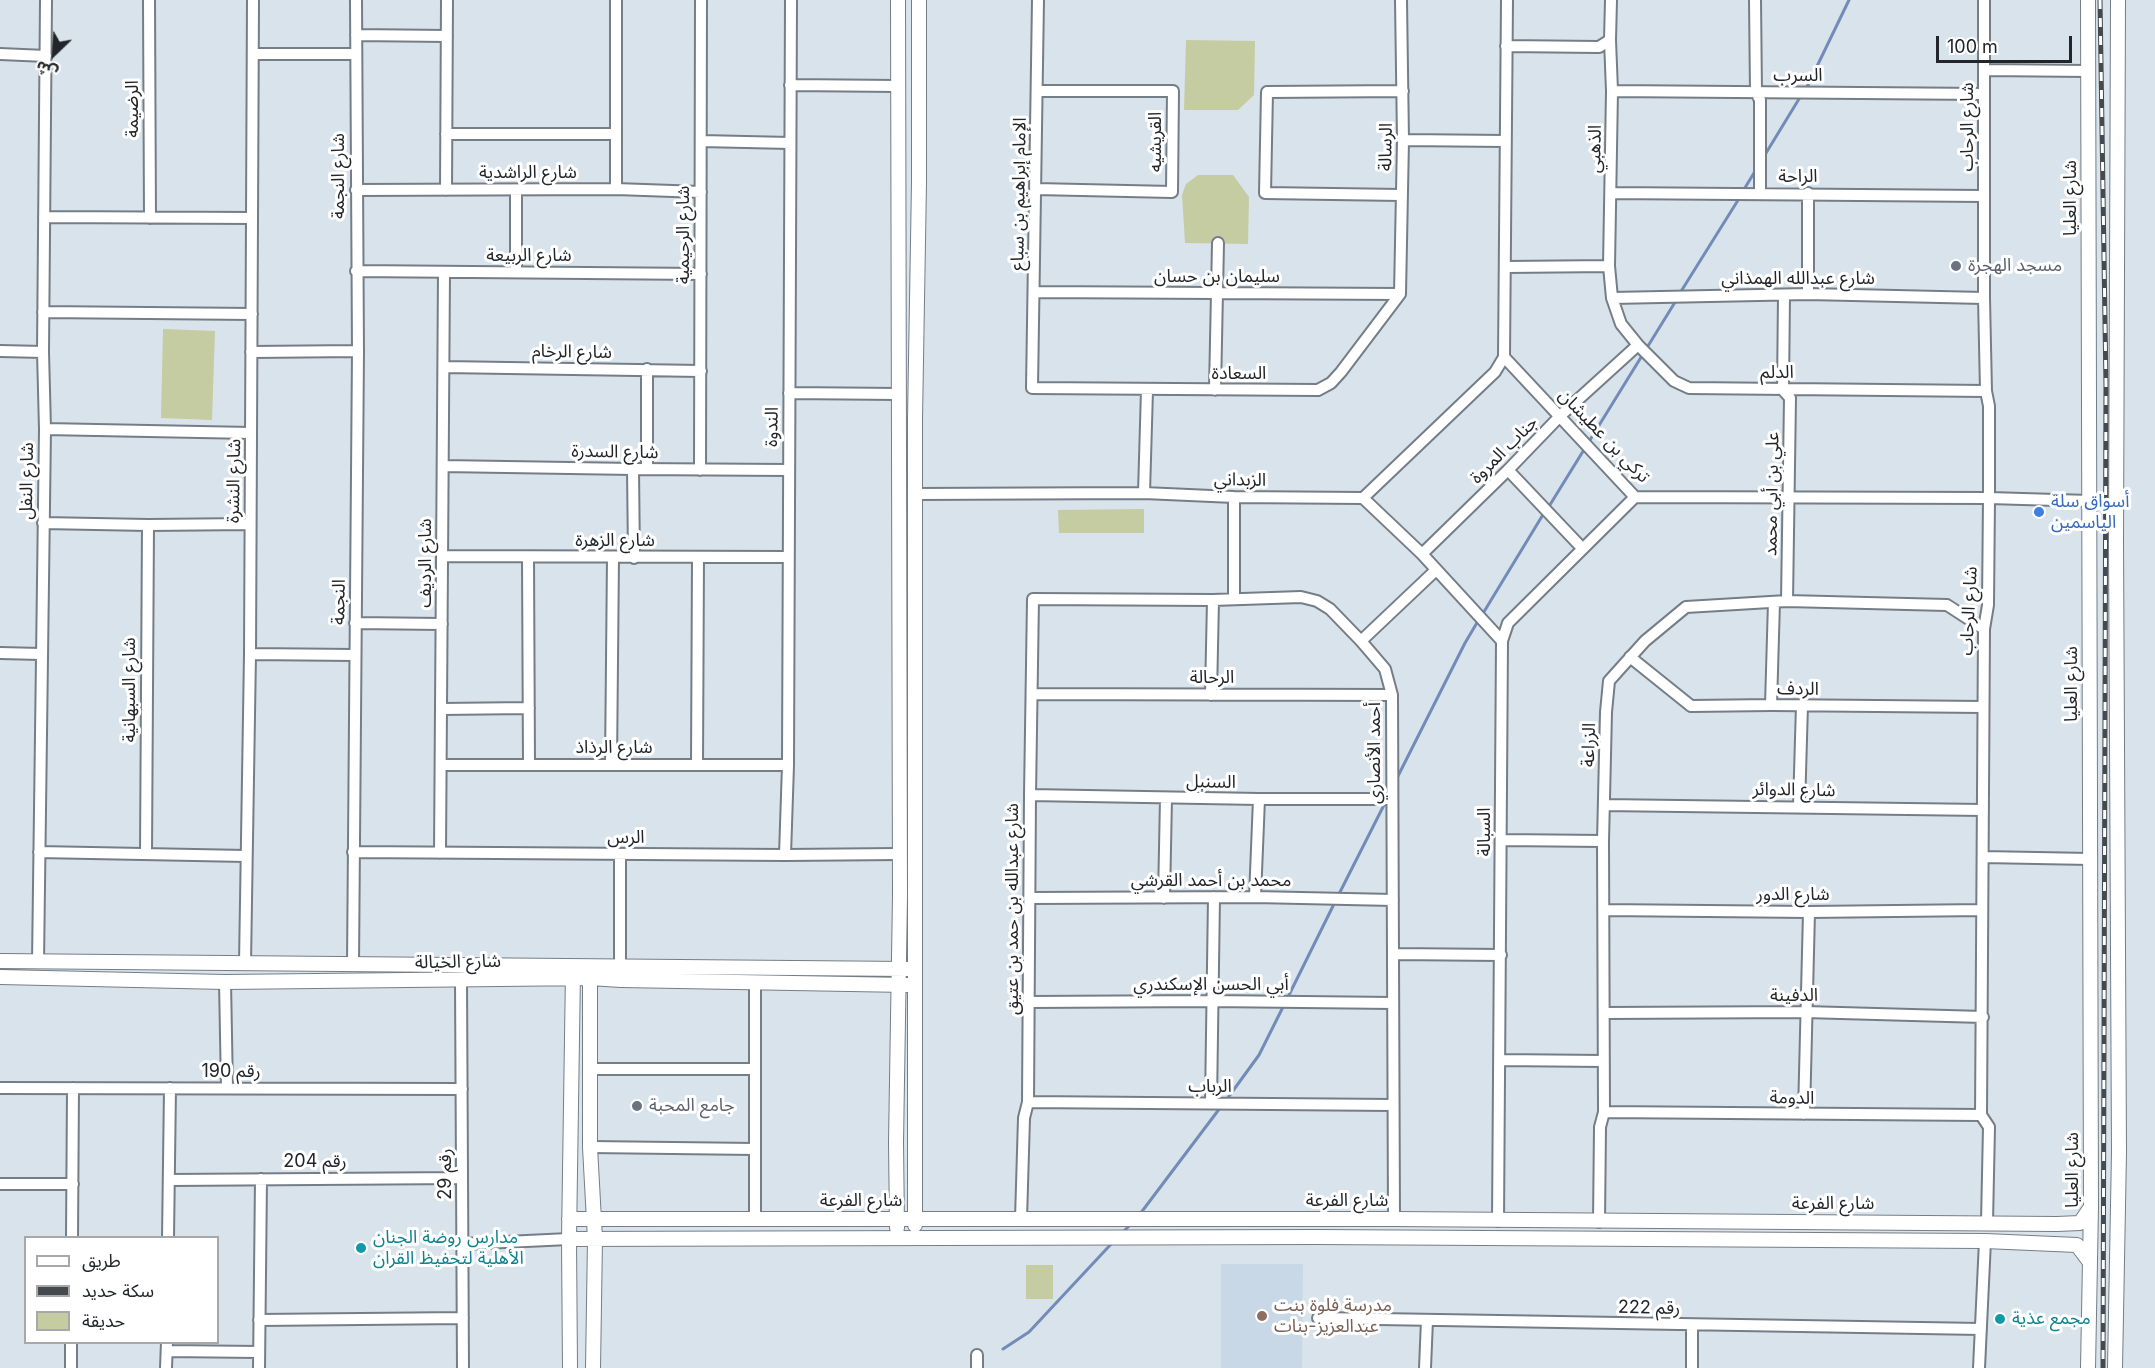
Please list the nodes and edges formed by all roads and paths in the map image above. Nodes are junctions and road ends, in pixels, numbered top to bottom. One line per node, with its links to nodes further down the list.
1 (46, 0): 26 (street, شارع النفل)
2 (149, 0): 58 (street, الرضيمة)
3 (253, 0): 24 (street, شارع النشرة)
4 (357, 0): 19 (street, شارع النجمة)
5 (447, 0): 20 (street)
6 (616, 0): 37 (street)
7 (701, 0): 39 (street, شارع الرحيمية)
8 (791, 0): 29 (street, الندوة)
9 (898, 0): 30 (street)
10 (919, 0): 43 (street)
11 (1038, 0): 31 (street, الإمام إبراهيم بن سباع)
12 (1401, 0): 32 (street, الرسالة)
13 (1507, 0): 22 (street)
14 (1611, 0): 21 (street, الذهبي)
15 (1755, 0): 34 (street)
16 (1984, 0): 27 (street, شارع الرحاب)
17 (2088, 0): 28 (street, شارع العليا)
18 (2118, 0): 277 (street)
19 (356, 35): 20 (street); 25 (street, شارع النجمة)
20 (447, 36): 36 (street)
21 (1610, 40): 22 (street); 33 (street, الذهبي)
22 (1506, 46): 40 (street)
23 (0, 54): 26 (street)
24 (253, 54): 25 (street); 59 (street, شارع النشرة)
25 (356, 54): 48 (street, شارع النجمة)
26 (46, 56): 57 (street, شارع النفل)
27 (1985, 70): 28 (street); 35 (street, شارع الرحاب)
28 (2088, 71): 108 (street, شارع العليا)
29 (790, 85): 30 (street); 41 (street, الندوة)
30 (897, 86): 42 (street)
31 (1037, 91): 47 (street, الإمام إبراهيم بن سباع); 47 (street, القريشيه)
32 (1403, 91): 38 (street, الرسالة); 55 (street)
33 (1612, 91): 34 (street, السرب); 52 (street, الذهبي)
34 (1756, 92): 35 (street, السرب); 54 (street)
35 (1984, 94): 56 (street, شارع الرحاب)
36 (446, 134): 37 (street); 49 (street)
37 (616, 134): 46 (street)
38 (1403, 140): 40 (street); 55 (street, الرسالة)
39 (701, 141): 41 (street); 51 (street, شارع الرحيمية)
40 (1505, 141): 62 (street)
41 (790, 143): 90 (street, الندوة)
42 (898, 154): 43 (street); 44 (street)
43 (918, 156): 45 (street)
44 (899, 182): 45 (street); 91 (street)
45 (919, 182): 102 (street)
46 (616, 189): 50 (street, شارع الراشدية); 51 (street, شارع الراشدية)
47 (1036, 189): 67 (street, الإمام إبراهيم بن سباع)
48 (356, 190): 49 (street, شارع الراشدية); 63 (street, شارع النجمة)
49 (446, 190): 50 (street, شارع الراشدية)
50 (516, 190): 65 (street)
51 (701, 192): 66 (street, شارع الرحيمية)
52 (1611, 193): 54 (street, الراحة); 61 (street, الذهبي)
53 (1808, 193): 54 (street, الراحة); 56 (street, الراحة); 70 (street)
54 (1760, 194)
55 (1401, 195): 69 (street, الرسالة)
56 (1984, 196): 73 (street, شارع الرحاب)
57 (44, 217): 58 (street); 74 (street, شارع النفل)
58 (150, 218): 59 (street)
59 (252, 218): 75 (street, شارع النشرة)
60 (1218, 243): 68 (street)
61 (1609, 266): 62 (street); 72 (street, الذهبي)
62 (1506, 267): 81 (street)
63 (356, 272): 64 (street, شارع الربيعة); 78 (street, شارع النجمة)
64 (444, 272): 65 (street, شارع الربيعة); 82 (street, شارع الرديف)
65 (516, 272): 66 (street, شارع الربيعة)
66 (701, 274): 84 (street, شارع الرحيمية)
67 (1034, 292): 68 (street, سليمان بن حسان); 85 (street, الإمام إبراهيم بن سباع)
68 (1218, 293): 69 (street, سليمان بن حسان); 87 (street)
69 (1400, 294): 87 (street, السعادة)
70 (1808, 294): 71 (street, شارع عبدالله الهمذاني); 73 (street, شارع عبدالله الهمذاني)
71 (1784, 295): 72 (street, شارع عبدالله الهمذاني); 88 (street, علي بن أبي محمد)
72 (1612, 298): 76 (street, الدلم)
73 (1984, 298): 89 (street, شارع الرحاب)
74 (43, 312): 75 (street); 79 (street, شارع النفل)
75 (252, 314): 80 (street, شارع النشرة)
76 (1638, 345): 88 (street, الدلم); 92 (street, جناب المروة)
77 (0, 351): 79 (street)
78 (358, 351): 80 (street); 126 (street, النجمة)
79 (43, 352): 93 (street, شارع النفل)
80 (252, 352): 94 (street, شارع النشرة)
81 (1504, 357): 92 (street, تركي بن عطيشان); 105 (street)
82 (444, 367): 83 (street, شارع الرخام); 95 (street, شارع الرديف)
83 (647, 369): 84 (street, شارع الرخام); 96 (street)
84 (701, 371): 98 (street, شارع الرحيمية)
85 (1032, 388): 86 (street, السعادة)
86 (1148, 390): 87 (street, السعادة); 101 (street)
87 (1215, 390)
88 (1783, 390): 89 (street, الدلم); 106 (street, علي بن أبي محمد)
89 (1986, 391): 107 (street, شارع الرحاب)
90 (789, 393): 91 (street); 99 (street, الندوة)
91 (897, 394): 163 (street)
92 (1561, 415): 100 (street, جناب المروة); 104 (street, تركي بن عطيشان)
93 (45, 429): 94 (street); 109 (street, شارع النفل)
94 (251, 433): 110 (street, شارع النشرة)
95 (443, 465): 97 (street, شارع السدرة); 114 (street, شارع الرديف)
96 (647, 468): 97 (street, شارع السدرة); 98 (street, شارع السدرة)
97 (633, 470): 119 (street)
98 (700, 470): 99 (street, شارع السدرة)
99 (788, 470): 118 (street, الندوة)
100 (1508, 470): 112 (street); 113 (street, جناب المروة)
101 (1144, 493): 102 (street, الزبداني); 103 (street, الزبداني)
102 (916, 494): 186 (street)
103 (1234, 497): 105 (street, الزبداني); 122 (street)
104 (1635, 497): 106 (street, تركي بن عطيشان); 112 (street, السبالة)
105 (1363, 498): 113 (street)
106 (1788, 498): 107 (street, تركي بن عطيشان); 124 (street, علي بن أبي محمد)
107 (1989, 498): 108 (street, تركي بن عطيشان); 128 (street, شارع الرحاب)
108 (2090, 501): 167 (street, شارع العليا)
109 (43, 523): 111 (street); 132 (street, شارع النفل)
110 (250, 524): 111 (street); 133 (street, شارع النشرة)
111 (148, 525): 161 (street, شارع السبهانية)
112 (1582, 548): 130 (street, السبالة)
113 (1422, 554): 120 (street)
114 (442, 556): 115 (street, شارع الزهرة); 127 (street, شارع الرديف)
115 (528, 557): 116 (street, شارع الزهرة); 142 (street)
116 (613, 557): 119 (street, شارع الزهرة); 146 (street)
117 (698, 557): 118 (street, شارع الزهرة); 119 (street, شارع الزهرة); 147 (street)
118 (787, 557): 148 (street, الندوة)
119 (633, 558)
120 (1436, 570): 129 (street); 130 (street)
121 (1033, 599): 123 (street, أحمد الأنصاري); 136 (street, شارع عبدالله بن حمد بن عتيق)
122 (1234, 599): 123 (street, أحمد الأنصاري); 129 (street, أحمد الأنصاري)
123 (1213, 600): 137 (street)
124 (1787, 601): 125 (street, الزراعة); 128 (street, الزراعة)
125 (1774, 602): 135 (street, الزراعة); 139 (street)
126 (355, 623): 127 (street); 134 (street, النجمة)
127 (442, 624): 143 (street, شارع الرديف)
128 (1984, 629): 141 (street, شارع الرحاب)
129 (1361, 641): 138 (street, أحمد الأنصاري)
130 (1502, 641): 156 (street, السبالة)
131 (0, 653): 132 (street)
132 (41, 654): 158 (street, شارع النفل)
133 (250, 654): 134 (street); 164 (street, شارع النشرة)
134 (355, 654): 159 (street, النجمة)
135 (1630, 657): 139 (street, الردف); 153 (street, الزراعة)
136 (1032, 694): 137 (street, الرحالة); 149 (street, شارع عبدالله بن حمد بن عتيق)
137 (1211, 695): 138 (street, الرحالة)
138 (1392, 695): 152 (street, أحمد الأنصاري)
139 (1772, 705): 140 (street, الردف)
140 (1802, 705): 141 (street, الردف); 154 (street)
141 (1983, 707): 155 (street, شارع الرحاب)
142 (529, 708): 143 (street); 145 (street)
143 (441, 709): 144 (street, شارع الرديف)
144 (441, 765): 145 (street, شارع الرذاذ); 160 (street, شارع الرديف)
145 (529, 765): 146 (street, شارع الرذاذ)
146 (611, 765): 147 (street, شارع الرذاذ)
147 (697, 765): 148 (street, شارع الرذاذ)
148 (788, 765): 165 (street, الندوة)
149 (1030, 795): 150 (street, السنبل); 170 (street, شارع عبدالله بن حمد بن عتيق)
150 (1166, 798): 151 (street, السنبل); 171 (street)
151 (1258, 799): 152 (street, السنبل); 169 (street)
152 (1392, 799): 172 (street, أحمد الأنصاري)
153 (1604, 805): 154 (street, شارع الدوائر); 157 (street, الزراعة)
154 (1799, 807): 155 (street, شارع الدوائر)
155 (1983, 810): 166 (street, شارع الرحاب)
156 (1502, 840): 157 (street); 177 (street, السبالة)
157 (1603, 841): 173 (street, الزراعة)
158 (39, 852): 161 (street); 179 (street, شارع النفل)
159 (353, 852): 160 (street, الرس); 183 (street, النجمة)
160 (440, 853): 162 (street, الرس)
161 (146, 854): 164 (street)
162 (620, 854): 165 (street, الرس); 187 (street)
163 (899, 854): 165 (street, الرس); 185 (street)
164 (246, 855): 182 (street, شارع النشرة)
165 (785, 855)
166 (1983, 857): 167 (street); 174 (street, شارع الرحاب)
167 (2090, 859): 232 (street, شارع العليا)
168 (1214, 897): 169 (street, محمد بن أحمد القرشي); 171 (street, محمد بن أحمد القرشي); 200 (street)
169 (1255, 897): 172 (street, محمد بن أحمد القرشي)
170 (1029, 898): 171 (street, محمد بن أحمد القرشي); 201 (street, شارع عبدالله بن حمد بن عتيق)
171 (1164, 898)
172 (1393, 900): 176 (street, أحمد الأنصاري)
173 (1604, 910): 175 (street, شارع الدور); 204 (street, الزراعة)
174 (1983, 910): 175 (street, شارع الدور); 205 (street, شارع الرحاب)
175 (1809, 912): 203 (street)
176 (1393, 954): 177 (street); 202 (street, أحمد الأنصاري)
177 (1501, 955): 206 (street, السبالة)
178 (0, 961): 179 (street, شارع الخيالة)
179 (38, 962): 180 (street, شارع الخيالة)
180 (147, 963): 181 (street, شارع الخيالة); 192 (street)
181 (195, 963): 182 (street, شارع الخيالة); 194 (street)
182 (245, 963): 183 (street, شارع الخيالة)
183 (353, 965): 190 (street, شارع الخيالة)
184 (874, 969): 185 (street, شارع الخيالة); 187 (street, شارع الخيالة); 197 (street)
185 (899, 969): 186 (street, شارع الخيالة); 198 (street)
186 (916, 969): 199 (street)
187 (619, 971): 189 (street, شارع الخيالة); 196 (street, شارع الخيالة)
188 (573, 972): 189 (street, شارع الخيالة); 190 (street, شارع الخيالة); 230 (street)
189 (590, 972): 208 (street)
190 (542, 973): 193 (street, شارع الخيالة)
191 (0, 977): 192 (street, شارع الخيالة)
192 (146, 980): 194 (street, شارع الخيالة)
193 (461, 980): 195 (street, شارع الخيالة); 214 (street, رقم 29)
194 (189, 981): 195 (street, شارع الخيالة)
195 (225, 982): 213 (street)
196 (755, 982): 197 (street, شارع الخيالة); 209 (street)
197 (868, 984): 198 (street, شارع الخيالة)
198 (899, 984): 199 (street, شارع الخيالة); 229 (street)
199 (916, 985): 228 (street)
200 (1212, 1001): 201 (street, أبي الحسن الإسكندري); 202 (street, أبي الحسن الإسكندري); 216 (street)
201 (1029, 1002): 215 (street, شارع عبدالله بن حمد بن عتيق)
202 (1393, 1004): 217 (street, أحمد الأنصاري)
203 (1805, 1012): 204 (street, الدفينة); 205 (street, الدفينة); 219 (street)
204 (1605, 1013): 207 (street, الزراعة)
205 (1983, 1017): 220 (street, شارع الرحاب)
206 (1499, 1060): 207 (street); 240 (street, السبالة)
207 (1604, 1061): 218 (street, الزراعة)
208 (591, 1069): 209 (street); 221 (street)
209 (755, 1070): 222 (street)
210 (0, 1088): 211 (street, رقم 190)
211 (73, 1088): 212 (street, رقم 190); 227 (street)
212 (170, 1088): 213 (street, رقم 190); 225 (street)
213 (226, 1088): 214 (street, رقم 190)
214 (462, 1089): 223 (street, رقم 29)
215 (1028, 1102): 216 (street, الرباب); 238 (street, شارع عبدالله بن حمد بن عتيق)
216 (1211, 1103): 217 (street, الرباب)
217 (1393, 1105): 239 (street, أحمد الأنصاري)
218 (1604, 1112): 219 (street, الدومة); 241 (street, الزراعة)
219 (1804, 1114): 220 (street, الدومة)
220 (1981, 1115): 242 (street, شارع الرحاب)
221 (590, 1146): 222 (street); 231 (street)
222 (755, 1149): 236 (street)
223 (462, 1178): 224 (street, رقم 204); 251 (street, رقم 29)
224 (261, 1179): 225 (street, رقم 204); 258 (street)
225 (169, 1180): 245 (street)
226 (0, 1184): 227 (street)
227 (73, 1184): 244 (street)
228 (915, 1187): 229 (street); 234 (street)
229 (896, 1189): 237 (street)
230 (570, 1196): 231 (street); 233 (street)
231 (592, 1197): 235 (street)
232 (2091, 1207): 243 (street, شارع الفرعة); 255 (street, شارع العليا)
233 (569, 1218): 235 (street, شارع الفرعة); 248 (street)
234 (915, 1218): 237 (street, شارع الفرعة); 238 (street, شارع الفرعة); 246 (street)
235 (595, 1219): 236 (street, شارع الفرعة); 249 (street)
236 (755, 1219): 237 (street, شارع الفرعة)
237 (897, 1219): 247 (street)
238 (1021, 1219): 239 (street, شارع الفرعة)
239 (1394, 1219): 240 (street, شارع الفرعة)
240 (1498, 1221): 241 (street, شارع الفرعة)
241 (1599, 1222): 242 (street, شارع الفرعة)
242 (1987, 1222): 243 (street, شارع الفرعة)
243 (2057, 1224): 252 (street)
244 (72, 1236)
245 (168, 1236)
246 (916, 1236): 247 (street, شارع الفرعة); 250 (street, شارع الفرعة)
247 (897, 1237): 249 (street, شارع الفرعة)
248 (569, 1239): 249 (street, شارع الفرعة); 251 (street); 253 (street)
249 (595, 1239): 254 (street)
250 (1985, 1241): 252 (street, شارع الفرعة); 261 (street)
251 (463, 1244): 256 (street, رقم 29)
252 (2056, 1244): 255 (street, شارع الفرعة)
253 (570, 1255): 254 (street); 270 (street)
254 (594, 1255): 271 (street)
255 (2089, 1261): 276 (street, شارع العليا)
256 (463, 1318): 258 (street); 269 (street, رقم 29)
257 (1318, 1318): 259 (street, رقم 222)
258 (260, 1320): 264 (street)
259 (1426, 1320): 260 (street, رقم 222); 273 (street)
260 (1692, 1325): 261 (street, رقم 222); 274 (street)
261 (1981, 1329): 275 (street)
262 (71, 1344): 266 (street)
263 (167, 1347): 264 (street); 267 (street)
264 (259, 1352): 268 (street)
265 (977, 1356): 272 (street)
266 (71, 1368)
267 (166, 1368)
268 (259, 1368)
269 (464, 1368)
270 (570, 1368)
271 (593, 1368)
272 (977, 1368)
273 (1425, 1368)
274 (1692, 1368)
275 (1979, 1368)
276 (2088, 1368)
277 (2115, 1368)

